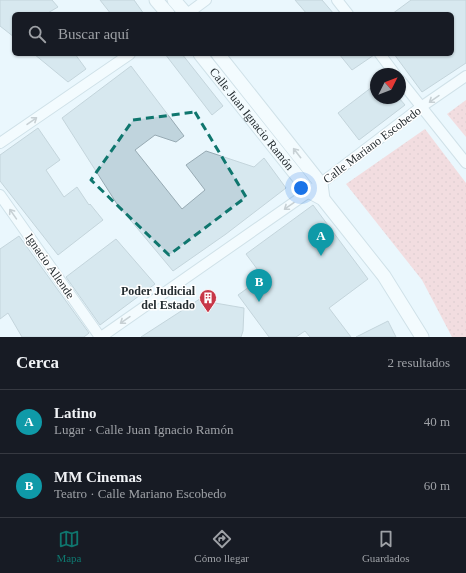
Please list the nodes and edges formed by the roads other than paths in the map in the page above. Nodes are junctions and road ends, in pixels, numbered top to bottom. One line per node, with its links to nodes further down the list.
1 (156, 0): 5 (street)
2 (174, 0): 6 (street)
3 (206, 0): 7 (street)
4 (337, 0): 8 (street)
5 (166, 12)
6 (184, 12)
7 (189, 12)
8 (346, 12)
9 (127, 56): 17 (street, one-way to 9)
10 (202, 56): 20 (street, Calle Juan Ignacio Ramón)
11 (220, 56): 19 (street, Calle Juan Ignacio Ramón, one-way to 11)
12 (382, 56): 13 (street)
13 (390, 68)
14 (466, 76): 16 (street, Calle Mariano Escobedo, one-way to 16)
15 (406, 88): 16 (street)
16 (421, 107): 18 (street); 19 (street, Calle Mariano Escobedo)
17 (0, 143)
18 (466, 163)
19 (321, 184): 20 (street, Calle Mariano Escobedo); 22 (street)
20 (310, 192): 22 (street, Calle Juan Ignacio Ramón); 23 (street, Calle Mariano Escobedo, one-way to 23)
21 (0, 195): 23 (street, Ignacio Allende, one-way to 21)
22 (323, 199): 24 (street, Calle Juan Ignacio Ramón)
23 (101, 337)
24 (422, 337)

